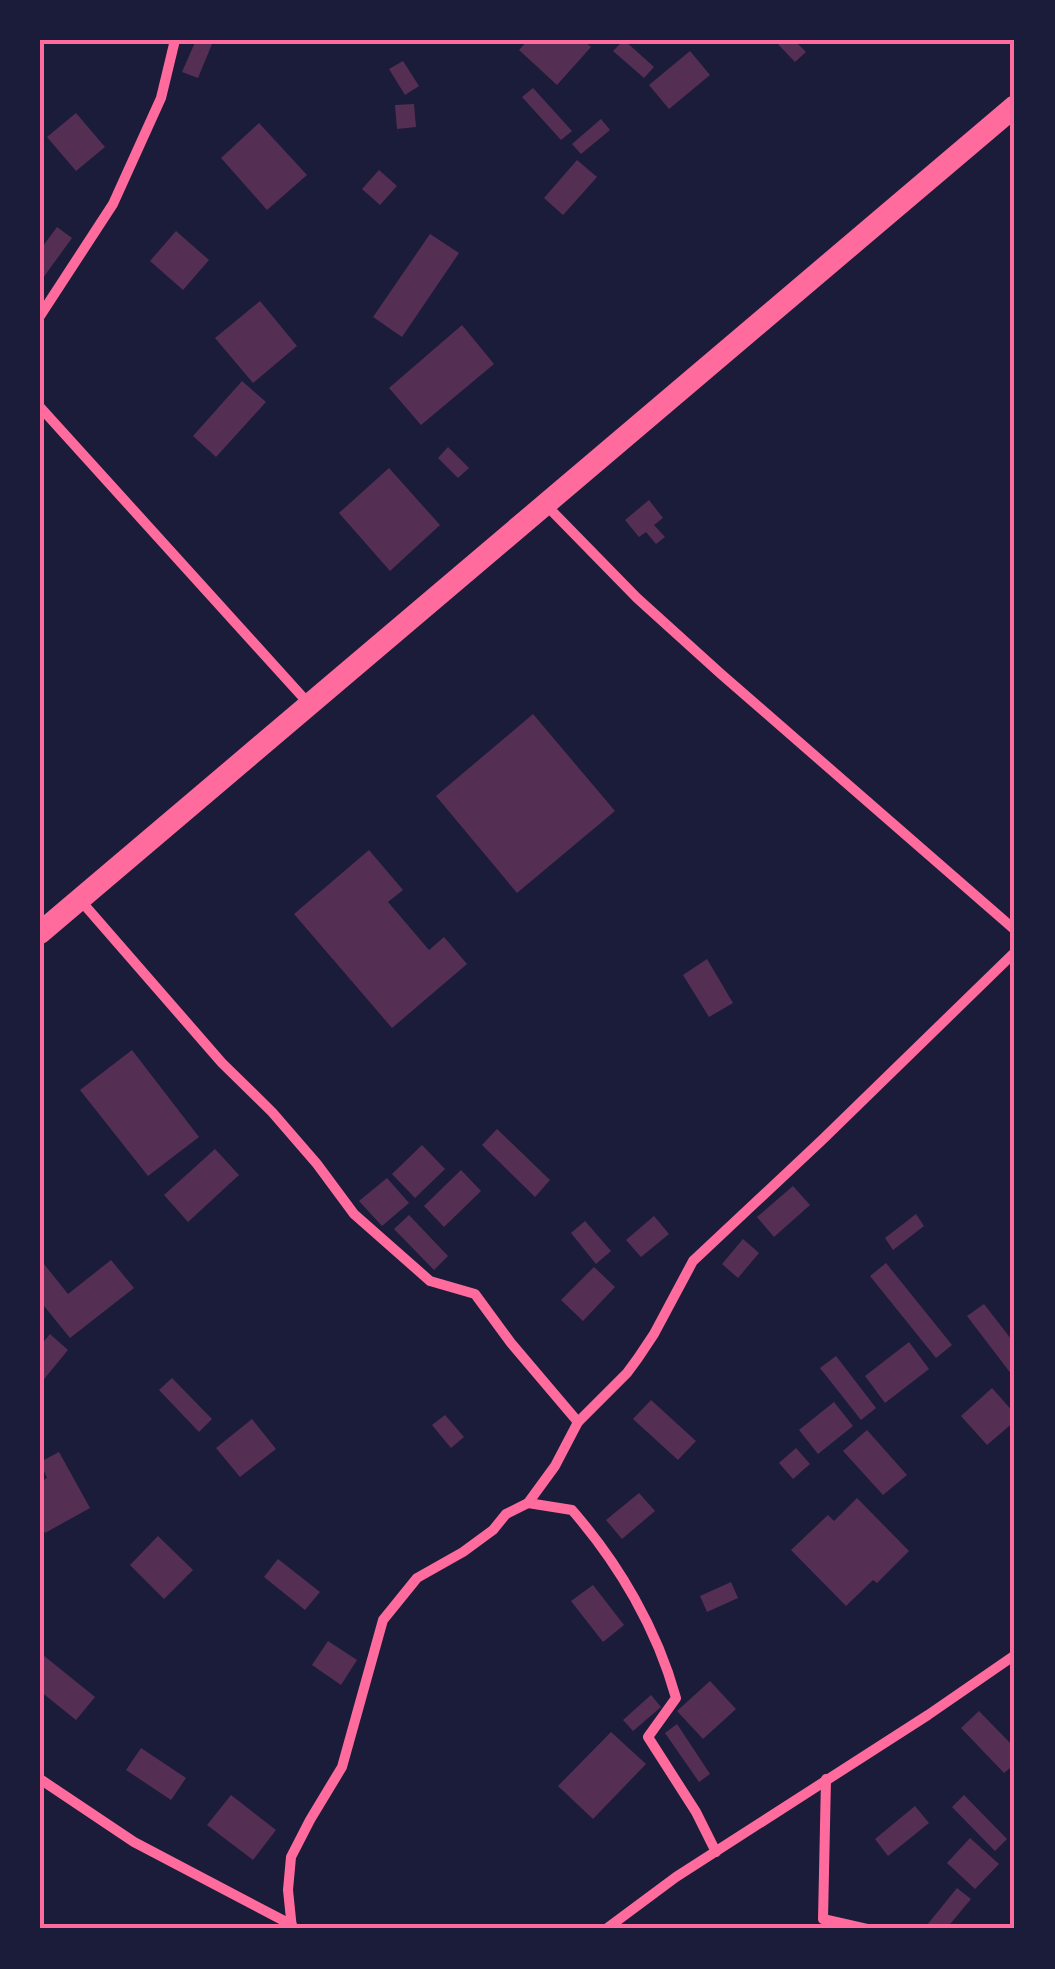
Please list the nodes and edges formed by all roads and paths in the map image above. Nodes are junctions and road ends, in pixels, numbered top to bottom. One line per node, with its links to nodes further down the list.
1 (175, 40): 3 (street)
2 (1015, 106): 5 (main road)
3 (40, 316)
4 (40, 407): 6 (street)
5 (546, 505): 6 (main road); 8 (street)
6 (309, 704): 7 (main road)
7 (80, 899): 9 (main road); 11 (street)
8 (1015, 930)
9 (40, 932)
10 (1015, 952): 11 (street)
11 (578, 1422): 12 (street)
12 (528, 1504): 16 (street); 17 (street)
13 (1015, 1655): 15 (street)
14 (40, 1779): 17 (street)
15 (826, 1780): 16 (street); 19 (street)
16 (716, 1852): 18 (street)
17 (293, 1927)
18 (606, 1929)
19 (866, 1929)

